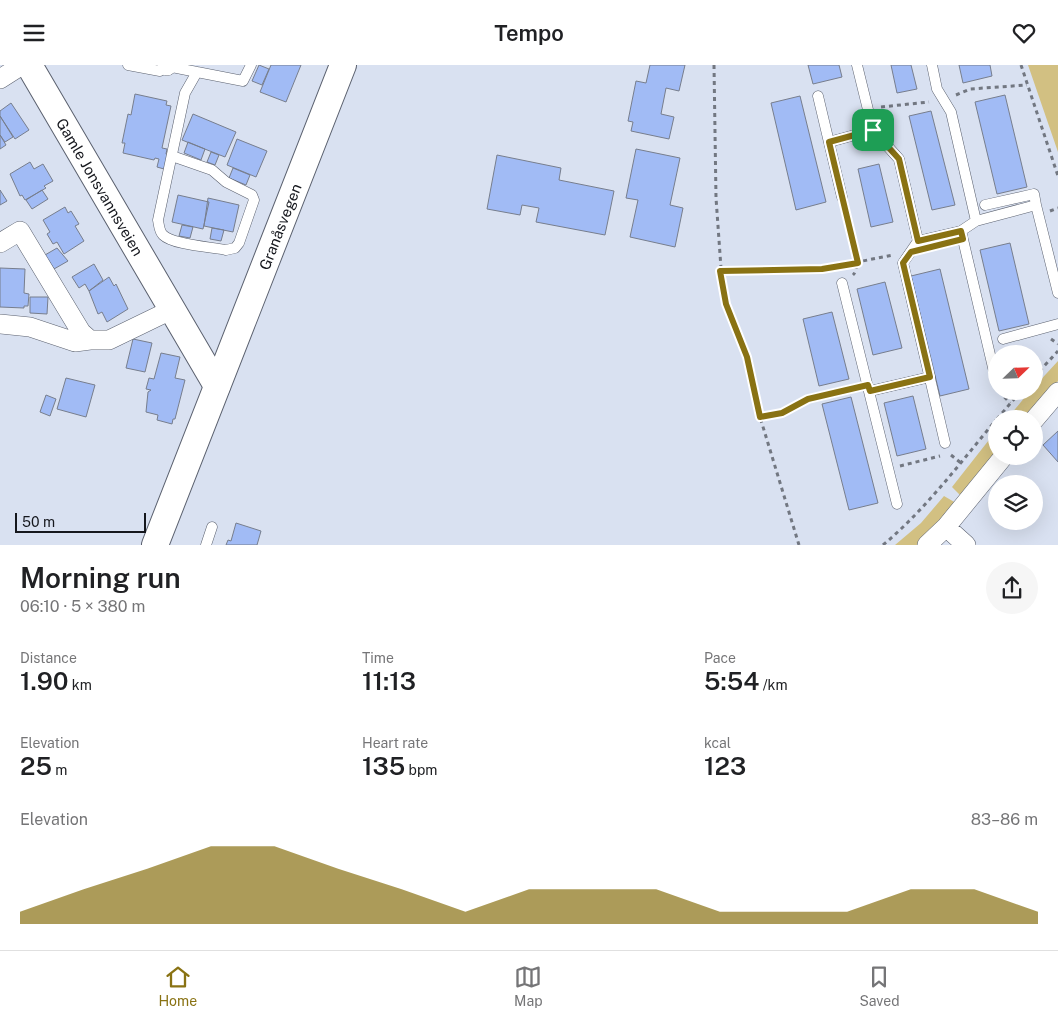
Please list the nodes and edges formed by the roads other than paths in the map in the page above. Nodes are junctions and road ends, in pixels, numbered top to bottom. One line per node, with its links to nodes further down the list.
1 (22, 65): 10 (street)
2 (29, 65): 24 (street, Gamle Jonsvannsveien)
3 (128, 65): 4 (lane)
4 (167, 65): 9 (lane)
5 (251, 65): 9 (lane)
6 (343, 65): 31 (street, Granåsvegen)
7 (857, 65): 12 (lane)
8 (932, 65): 18 (lane)
9 (197, 72): 14 (lane)
10 (0, 79)
11 (818, 96): 13 (lane)
12 (873, 130): 13 (lane); 20 (lane)
13 (829, 142): 15 (lane)
14 (172, 155): 14 (lane)
15 (842, 197)
16 (985, 205): 17 (lane)
17 (1037, 210): 18 (lane); 23 (lane)
18 (976, 221): 19 (lane)
19 (961, 231): 20 (lane); 29 (lane)
20 (918, 241): 30 (lane)
21 (0, 243): 28 (street)
22 (842, 283): 32 (lane)
23 (1058, 293)
24 (173, 309): 28 (street); 31 (street, Gamle Jonsvannsveien)
25 (0, 324): 28 (street)
26 (1058, 324): 27 (lane)
27 (1003, 339)
28 (90, 340)
29 (989, 345)
30 (930, 377): 32 (lane); 35 (lane)
31 (217, 386): 40 (street)
32 (869, 388): 37 (lane)
33 (1058, 392): 34 (street)
34 (1043, 410)
35 (946, 443)
36 (997, 465): 39 (street)
37 (897, 504)
38 (212, 527): 41 (lane)
39 (946, 527): 42 (street); 43 (street)
40 (155, 545)
41 (206, 545)
42 (927, 545)
43 (966, 545)

